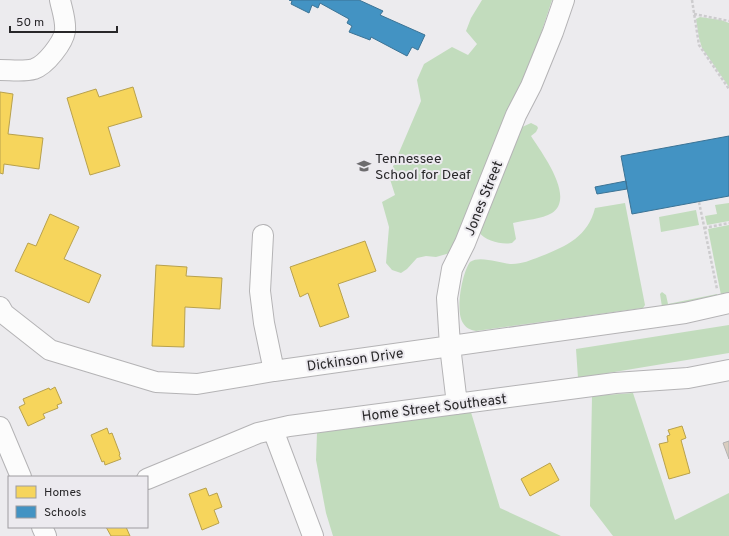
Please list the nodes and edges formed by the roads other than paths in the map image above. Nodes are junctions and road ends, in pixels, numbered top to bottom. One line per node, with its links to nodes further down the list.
1 (60, 0): 3 (street)
2 (564, 0): 7 (street, Jones Street)
3 (0, 70)
4 (263, 235): 9 (street)
5 (724, 299): 7 (street, Dickinson Drive)
6 (0, 307): 9 (street, Dickinson Drive)
7 (450, 346): 9 (street, Dickinson Drive); 10 (street, Jones Street)
8 (729, 370): 10 (street, Home Street Southeast)
9 (274, 371)
10 (457, 404): 11 (street, Home Street Southeast)
11 (273, 430): 14 (street, Home Street Southeast); 15 (street)
12 (2, 439): 13 (street)
13 (20, 476)
14 (148, 479)
15 (313, 536)

